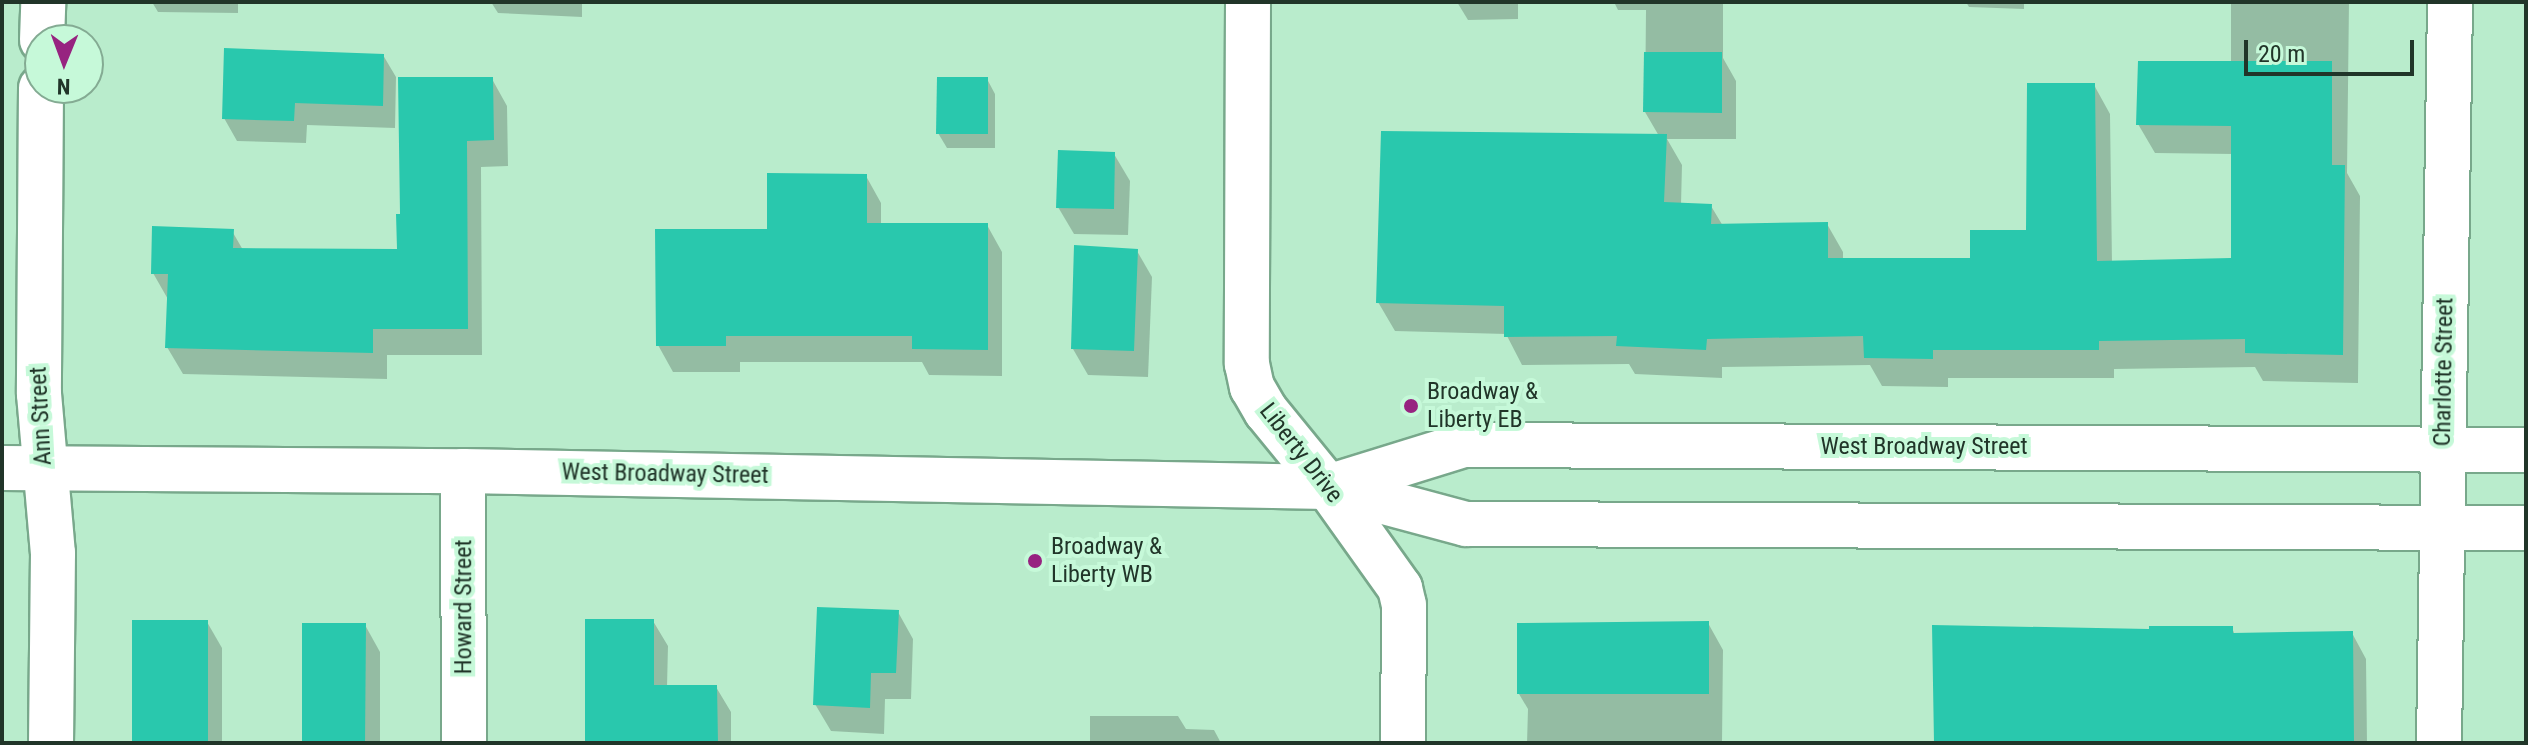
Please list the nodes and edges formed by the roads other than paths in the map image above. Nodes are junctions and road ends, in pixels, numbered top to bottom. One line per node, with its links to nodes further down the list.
1 (43, 2): 4 (street)
2 (1248, 2): 10 (street, Liberty Drive)
3 (2450, 2): 6 (street, Charlotte Street)
4 (42, 24)
5 (41, 104): 8 (street, Ann Street)
6 (2443, 450): 7 (street, West Broadway Street); 10 (street, West Broadway Street); 11 (street, Charlotte Street)
7 (2526, 450)
8 (22, 469): 9 (street, West Broadway Street); 13 (street, Ann Street)
9 (463, 471): 10 (street, West Broadway Street); 14 (street, Howard Street)
10 (1328, 487): 11 (street, West Broadway Street); 15 (street, Liberty Drive)
11 (2443, 528): 12 (street, West Broadway Street); 16 (street, Charlotte Street)
12 (2526, 528)
13 (51, 743)
14 (464, 743)
15 (1403, 743)
16 (2439, 743)

